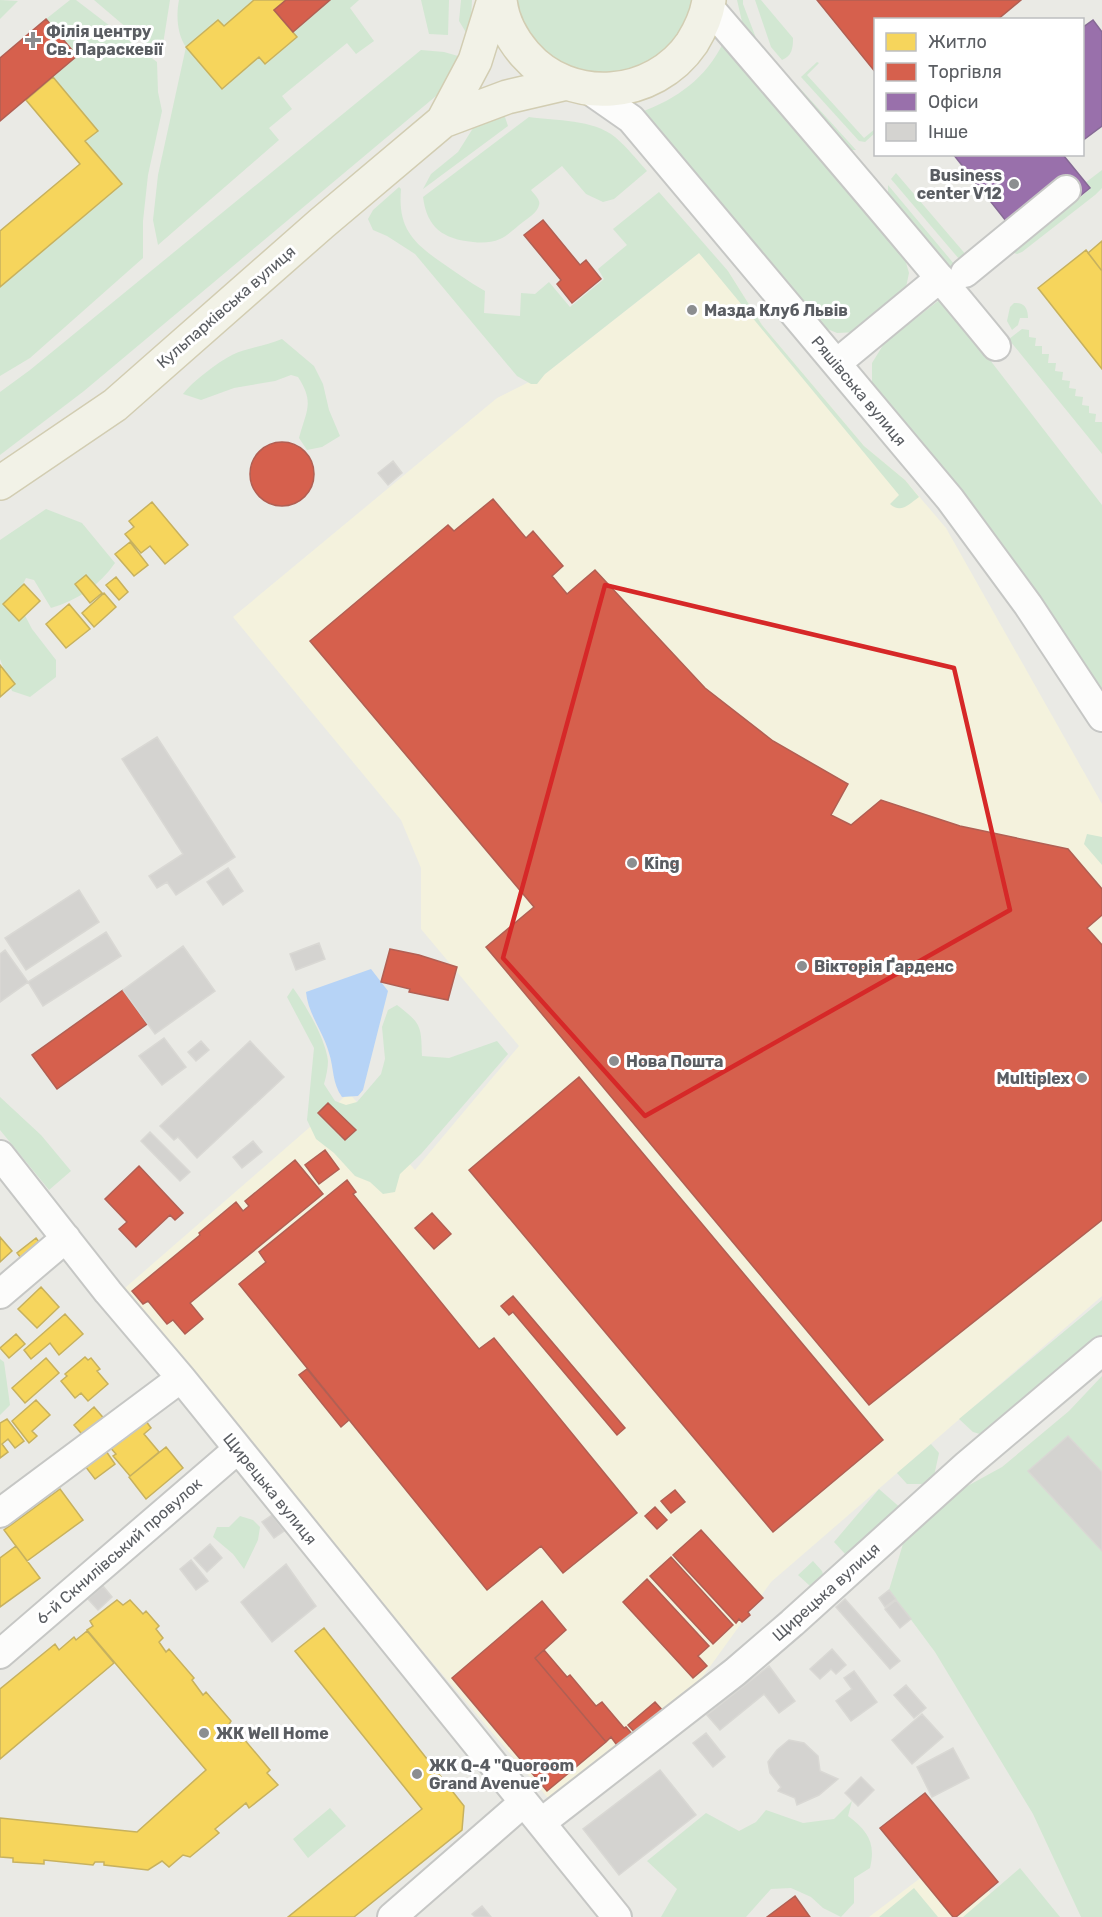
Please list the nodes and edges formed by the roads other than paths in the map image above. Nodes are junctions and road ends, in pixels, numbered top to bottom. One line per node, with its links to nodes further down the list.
1 (494, 0): 5 (main road, Кульпарківська вулиця)
2 (500, 0): 4 (main road)
3 (708, 3): 4 (main road, Кульпарківська вулиця); 7 (street)
4 (578, 86): 5 (main road, Кульпарківська вулиця); 9 (street, Ряшівська вулиця)
5 (443, 121): 10 (main road, Кульпарківська вулиця)
6 (1066, 190): 7 (street)
7 (953, 275): 8 (street); 9 (street)
8 (996, 346)
9 (837, 363): 11 (street, Ряшівська вулиця)
10 (0, 483)
11 (1102, 717)
12 (0, 1155): 13 (street, Щирецька вулиця)
13 (66, 1238): 14 (street); 16 (street, Щирецька вулиця)
14 (0, 1294)
15 (1102, 1351): 20 (street, Щирецька вулиця)
16 (181, 1378): 17 (street, Щирецька вулиця); 18 (street)
17 (238, 1449): 19 (street, 6-й Скнилівський провулок); 20 (street, Щирецька вулиця)
18 (0, 1513)
19 (0, 1654)
20 (533, 1812): 21 (street); 22 (street, Щирецька вулиця)
21 (392, 1917)
22 (616, 1917)

